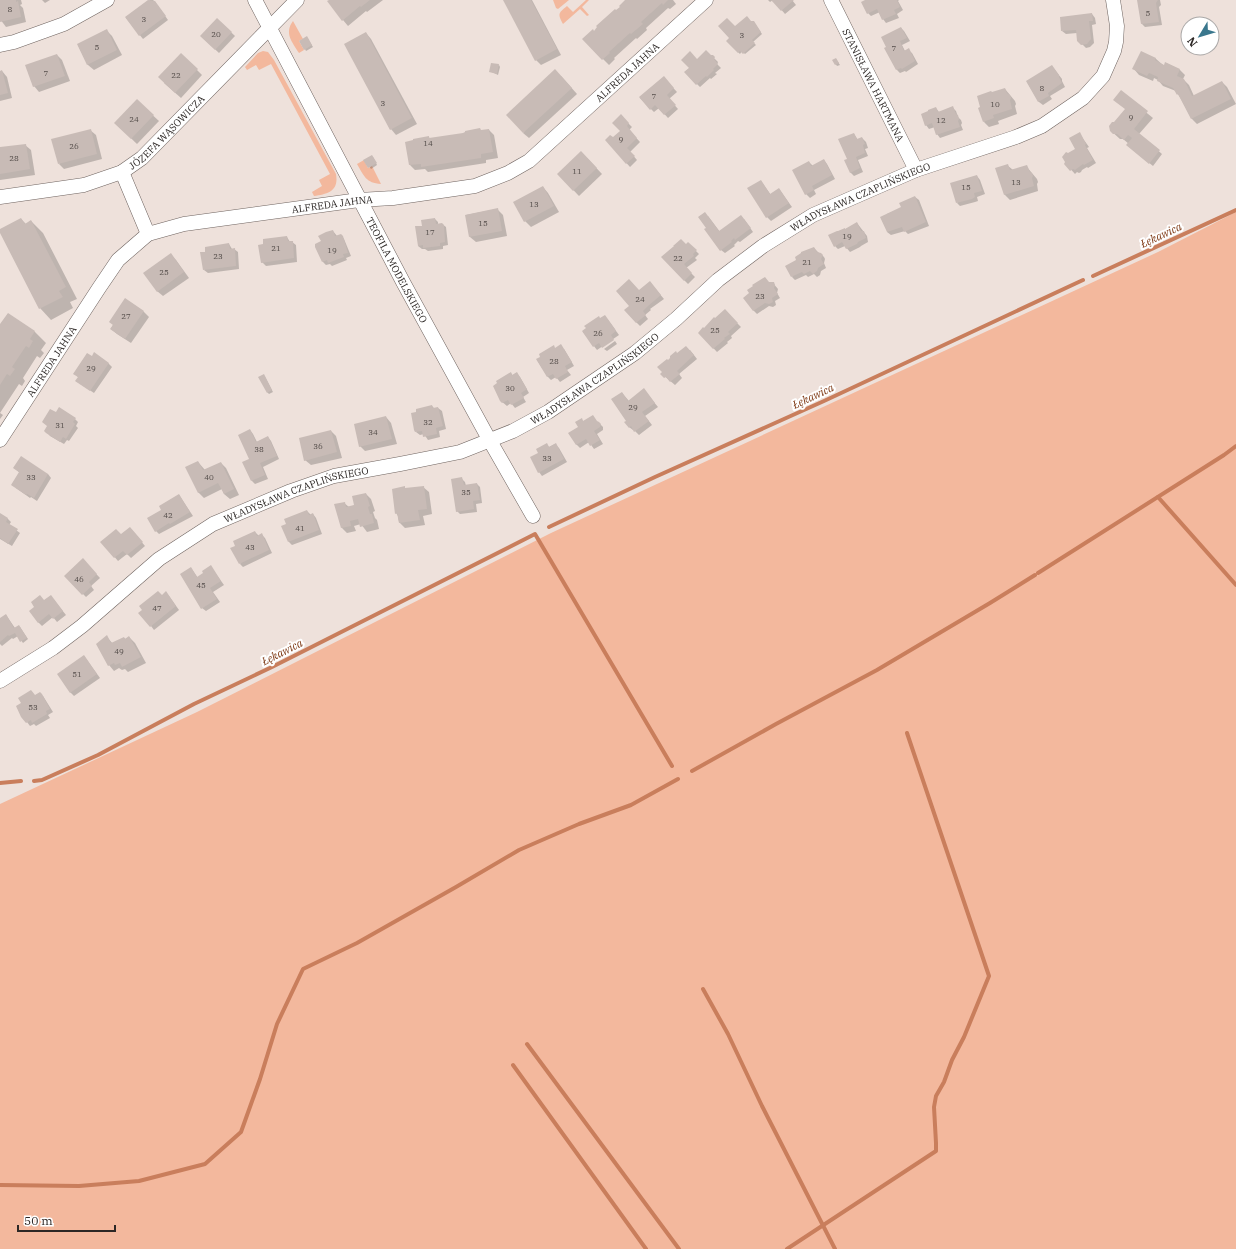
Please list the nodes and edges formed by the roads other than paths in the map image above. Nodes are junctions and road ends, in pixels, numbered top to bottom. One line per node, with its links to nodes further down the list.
1 (107, 0): 8 (street)
2 (255, 0): 7 (street, TEOFILA MODELSKIEGO)
3 (297, 0): 7 (street, JÓZEFA WĄSOWICZA)
4 (706, 0): 12 (street, ALFREDA JAHNA)
5 (831, 0): 9 (street, STANISŁAWA HARTMANA)
6 (1114, 0): 9 (street, WŁADYSŁAWA CZAPLIŃSKIEGO)
7 (270, 28): 10 (street, JÓZEFA WĄSOWICZA); 12 (street, TEOFILA MODELSKIEGO)
8 (0, 46)
9 (916, 170): 15 (street, WŁADYSŁAWA CZAPLIŃSKIEGO)
10 (122, 172): 11 (street, JÓZEFA WĄSOWICZA); 13 (street)
11 (0, 197)
12 (359, 200): 13 (street, ALFREDA JAHNA); 15 (street, TEOFILA MODELSKIEGO)
13 (148, 234): 14 (street, ALFREDA JAHNA)
14 (0, 440)
15 (490, 441): 16 (street, TEOFILA MODELSKIEGO); 17 (street, WŁADYSŁAWA CZAPLIŃSKIEGO)
16 (533, 516)
17 (0, 681)

